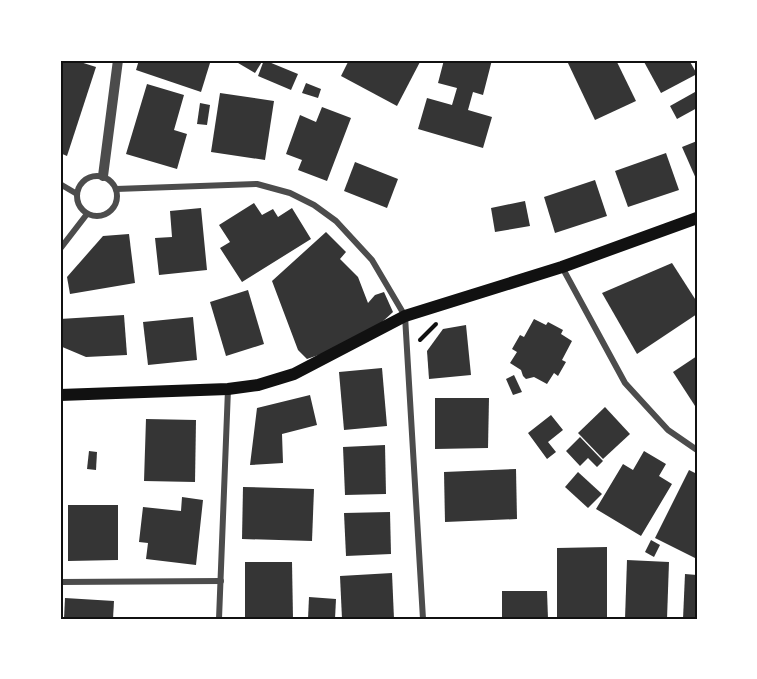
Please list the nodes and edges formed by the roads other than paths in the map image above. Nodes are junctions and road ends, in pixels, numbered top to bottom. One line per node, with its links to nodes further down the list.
1 (118, 60): 2 (street)
2 (103, 176): 4 (street); 5 (street)
3 (60, 184): 5 (street)
4 (116, 189): 6 (street); 10 (street)
5 (77, 194): 6 (street)
6 (87, 214): 8 (street)
7 (697, 218): 9 (main road)
8 (60, 249)
9 (562, 267): 10 (main road); 13 (street)
10 (405, 315): 11 (main road); 17 (street)
11 (228, 389): 12 (main road); 14 (street)
12 (60, 394)
13 (697, 450)
14 (221, 580): 15 (street); 16 (street)
15 (60, 582)
16 (219, 619)
17 (423, 619)

